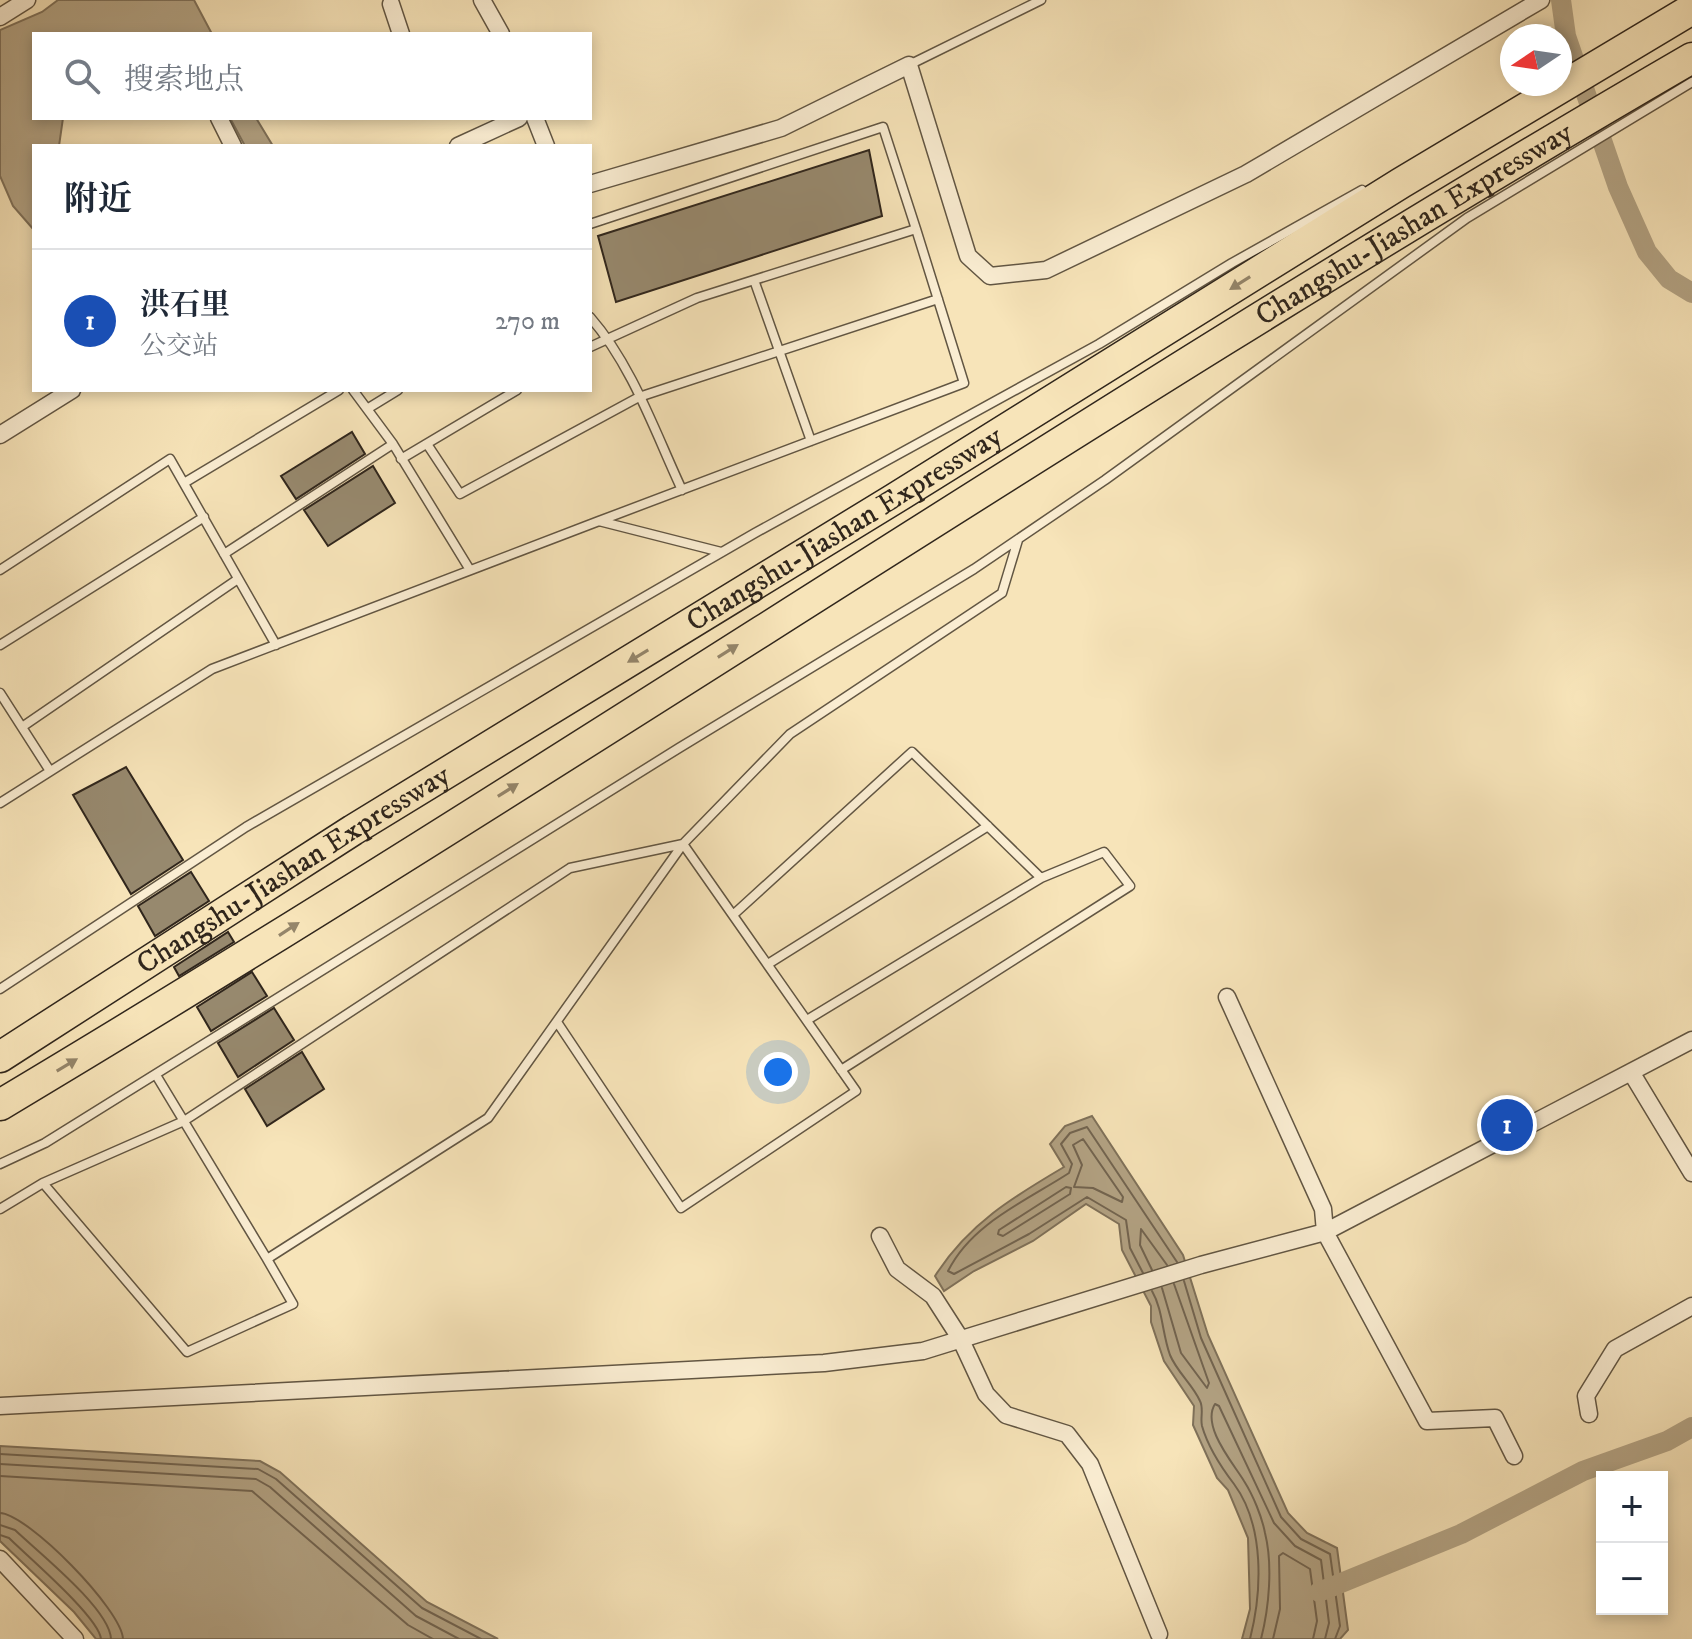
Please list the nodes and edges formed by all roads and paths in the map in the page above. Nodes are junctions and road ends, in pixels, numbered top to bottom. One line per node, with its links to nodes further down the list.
1 (27, 0): 8 (street)
2 (482, 0): 6 (street)
3 (1041, 0): 12 (lane)
4 (1541, 0): 12 (street)
5 (391, 4): 9 (street)
6 (496, 7): 10 (street)
7 (1692, 9): 14 (highway, Changshu-Jiashan Expressway)
8 (0, 17)
9 (400, 32)
10 (501, 32)
11 (1692, 58): 21 (highway, Changshu-Jiashan Expressway)
12 (909, 65): 23 (street)
13 (1692, 82): 21 (lane)
14 (1521, 110): 22 (lane); 70 (highway, Changshu-Jiashan Expressway, one-way to 70)
15 (220, 120): 18 (street)
16 (515, 120): 19 (street)
17 (536, 120): 20 (street)
18 (232, 144)
19 (462, 144)
20 (545, 144)
21 (1554, 152): 48 (lane); 74 (highway, Changshu-Jiashan Expressway, one-way to 21)
22 (1427, 155)
23 (592, 183)
24 (1371, 185): 49 (lane)
25 (592, 223): 26 (lane)
26 (916, 229): 27 (lane); 28 (lane)
27 (754, 280): 30 (lane); 40 (lane)
28 (938, 299): 37 (lane); 40 (lane)
29 (592, 319): 30 (lane)
30 (607, 337): 31 (lane); 37 (lane)
31 (592, 346)
32 (69, 392): 39 (street)
33 (336, 392): 44 (lane)
34 (354, 392): 38 (lane)
35 (395, 392): 38 (lane)
36 (514, 392): 42 (lane)
37 (639, 397): 42 (lane); 45 (lane)
38 (367, 409): 41 (lane)
39 (0, 435)
40 (811, 441): 45 (lane)
41 (393, 444): 43 (lane); 50 (lane)
42 (427, 444): 43 (lane)
43 (401, 459): 52 (lane)
44 (184, 483): 46 (lane); 51 (lane)
45 (682, 490): 47 (lane)
46 (204, 517): 50 (lane); 54 (lane)
47 (599, 521): 49 (lane); 52 (lane)
48 (1018, 540): 61 (lane); 73 (lane)
49 (722, 552): 65 (lane)
50 (224, 554): 53 (lane)
51 (0, 570)
52 (470, 570): 55 (lane)
53 (238, 579): 55 (lane); 57 (lane)
54 (0, 645)
55 (276, 645): 58 (lane)
56 (0, 693): 57 (lane)
57 (22, 727): 58 (lane)
58 (50, 771): 59 (lane)
59 (0, 803)
60 (988, 826): 62 (lane); 63 (lane); 64 (lane)
61 (683, 844): 63 (lane); 68 (lane); 75 (lane)
62 (1041, 878): 67 (lane); 71 (lane)
63 (733, 915): 64 (lane)
64 (768, 964): 67 (lane)
65 (0, 989)
66 (1227, 997): 80 (street)
67 (807, 1020): 71 (lane)
68 (557, 1022): 71 (lane); 82 (lane)
69 (1692, 1040): 72 (street)
70 (0, 1057)
71 (841, 1070)
72 (1631, 1072): 77 (street); 80 (street)
73 (156, 1075): 75 (lane); 76 (lane)
74 (0, 1105)
75 (184, 1121): 78 (lane); 82 (lane)
76 (0, 1164)
77 (1692, 1173)
78 (43, 1183): 79 (lane); 82 (lane)
79 (0, 1209)
80 (1325, 1232): 84 (street); 87 (street)
81 (880, 1236): 84 (street)
82 (267, 1259)
83 (1692, 1306): 86 (street)
84 (960, 1338): 85 (street); 89 (street)
85 (0, 1406)
86 (1589, 1414)
87 (1514, 1456)
88 (0, 1559): 90 (street)
89 (1159, 1634)
90 (75, 1639)

